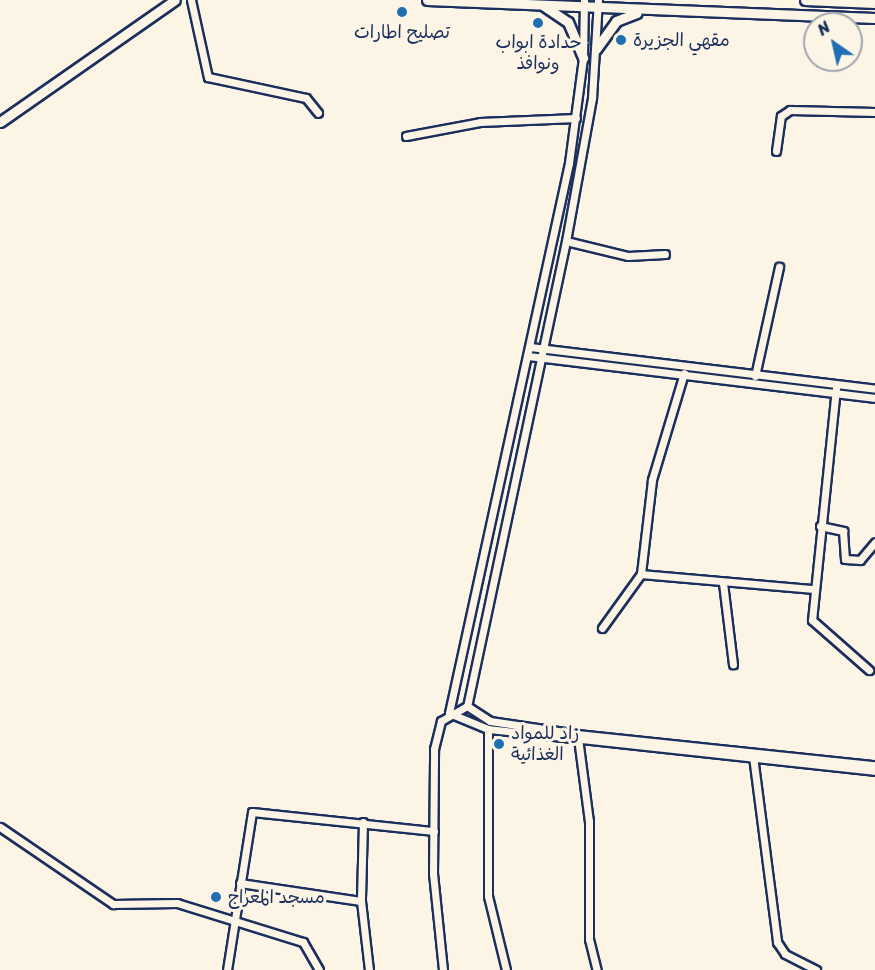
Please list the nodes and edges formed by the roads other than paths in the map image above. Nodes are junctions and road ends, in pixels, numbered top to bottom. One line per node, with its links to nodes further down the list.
1 (174, 0): 12 (main road)
2 (180, 0): 12 (main road)
3 (191, 0): 18 (street)
4 (427, 0): 11 (main road)
5 (805, 0): 6 (main road)
6 (813, 0): 8 (main road)
7 (870, 0): 8 (street)
8 (875, 2)
9 (584, 3): 10 (main road); 11 (main road); 16 (street)
10 (598, 4): 13 (main road); 15 (street)
11 (542, 5): 16 (main road)
12 (165, 8): 20 (main road)
13 (642, 11): 14 (main road); 15 (main road)
14 (875, 18)
15 (596, 49): 23 (street)
16 (583, 58): 19 (street)
17 (875, 112): 22 (street)
18 (318, 113)
19 (576, 118): 21 (street); 26 (street)
20 (0, 122)
21 (406, 136)
22 (776, 151)
23 (566, 241): 24 (street); 27 (street)
24 (665, 254)
25 (779, 267): 31 (street)
26 (530, 347): 27 (street); 28 (street)
27 (546, 348): 29 (street); 31 (street)
28 (528, 356): 29 (street); 44 (street)
29 (544, 357): 30 (street); 43 (street)
30 (684, 374): 32 (street); 37 (street)
31 (755, 376): 32 (street)
32 (836, 388): 33 (street); 34 (street); 35 (street)
33 (875, 389)
34 (875, 398)
35 (820, 526): 36 (street); 39 (street)
36 (875, 542)
37 (641, 574): 38 (street); 40 (street)
38 (723, 583): 39 (street); 41 (street)
39 (813, 589): 42 (street)
40 (602, 628)
41 (733, 664)
42 (869, 670)
43 (467, 706): 44 (street); 46 (street)
44 (449, 713): 45 (street); 52 (street)
45 (488, 729): 46 (street); 60 (street)
46 (578, 737): 47 (street); 61 (street)
47 (753, 756): 48 (street); 49 (street); 62 (street)
48 (875, 765)
49 (875, 771)
50 (363, 822): 52 (street); 53 (street); 54 (street)
51 (0, 827): 55 (street)
52 (434, 831): 59 (street)
53 (240, 883): 54 (street); 55 (street)
54 (361, 901): 58 (street)
55 (235, 923): 56 (street); 57 (street)
56 (227, 970)
57 (319, 970)
58 (369, 970)
59 (443, 970)
60 (506, 970)
61 (597, 970)
62 (816, 970)

